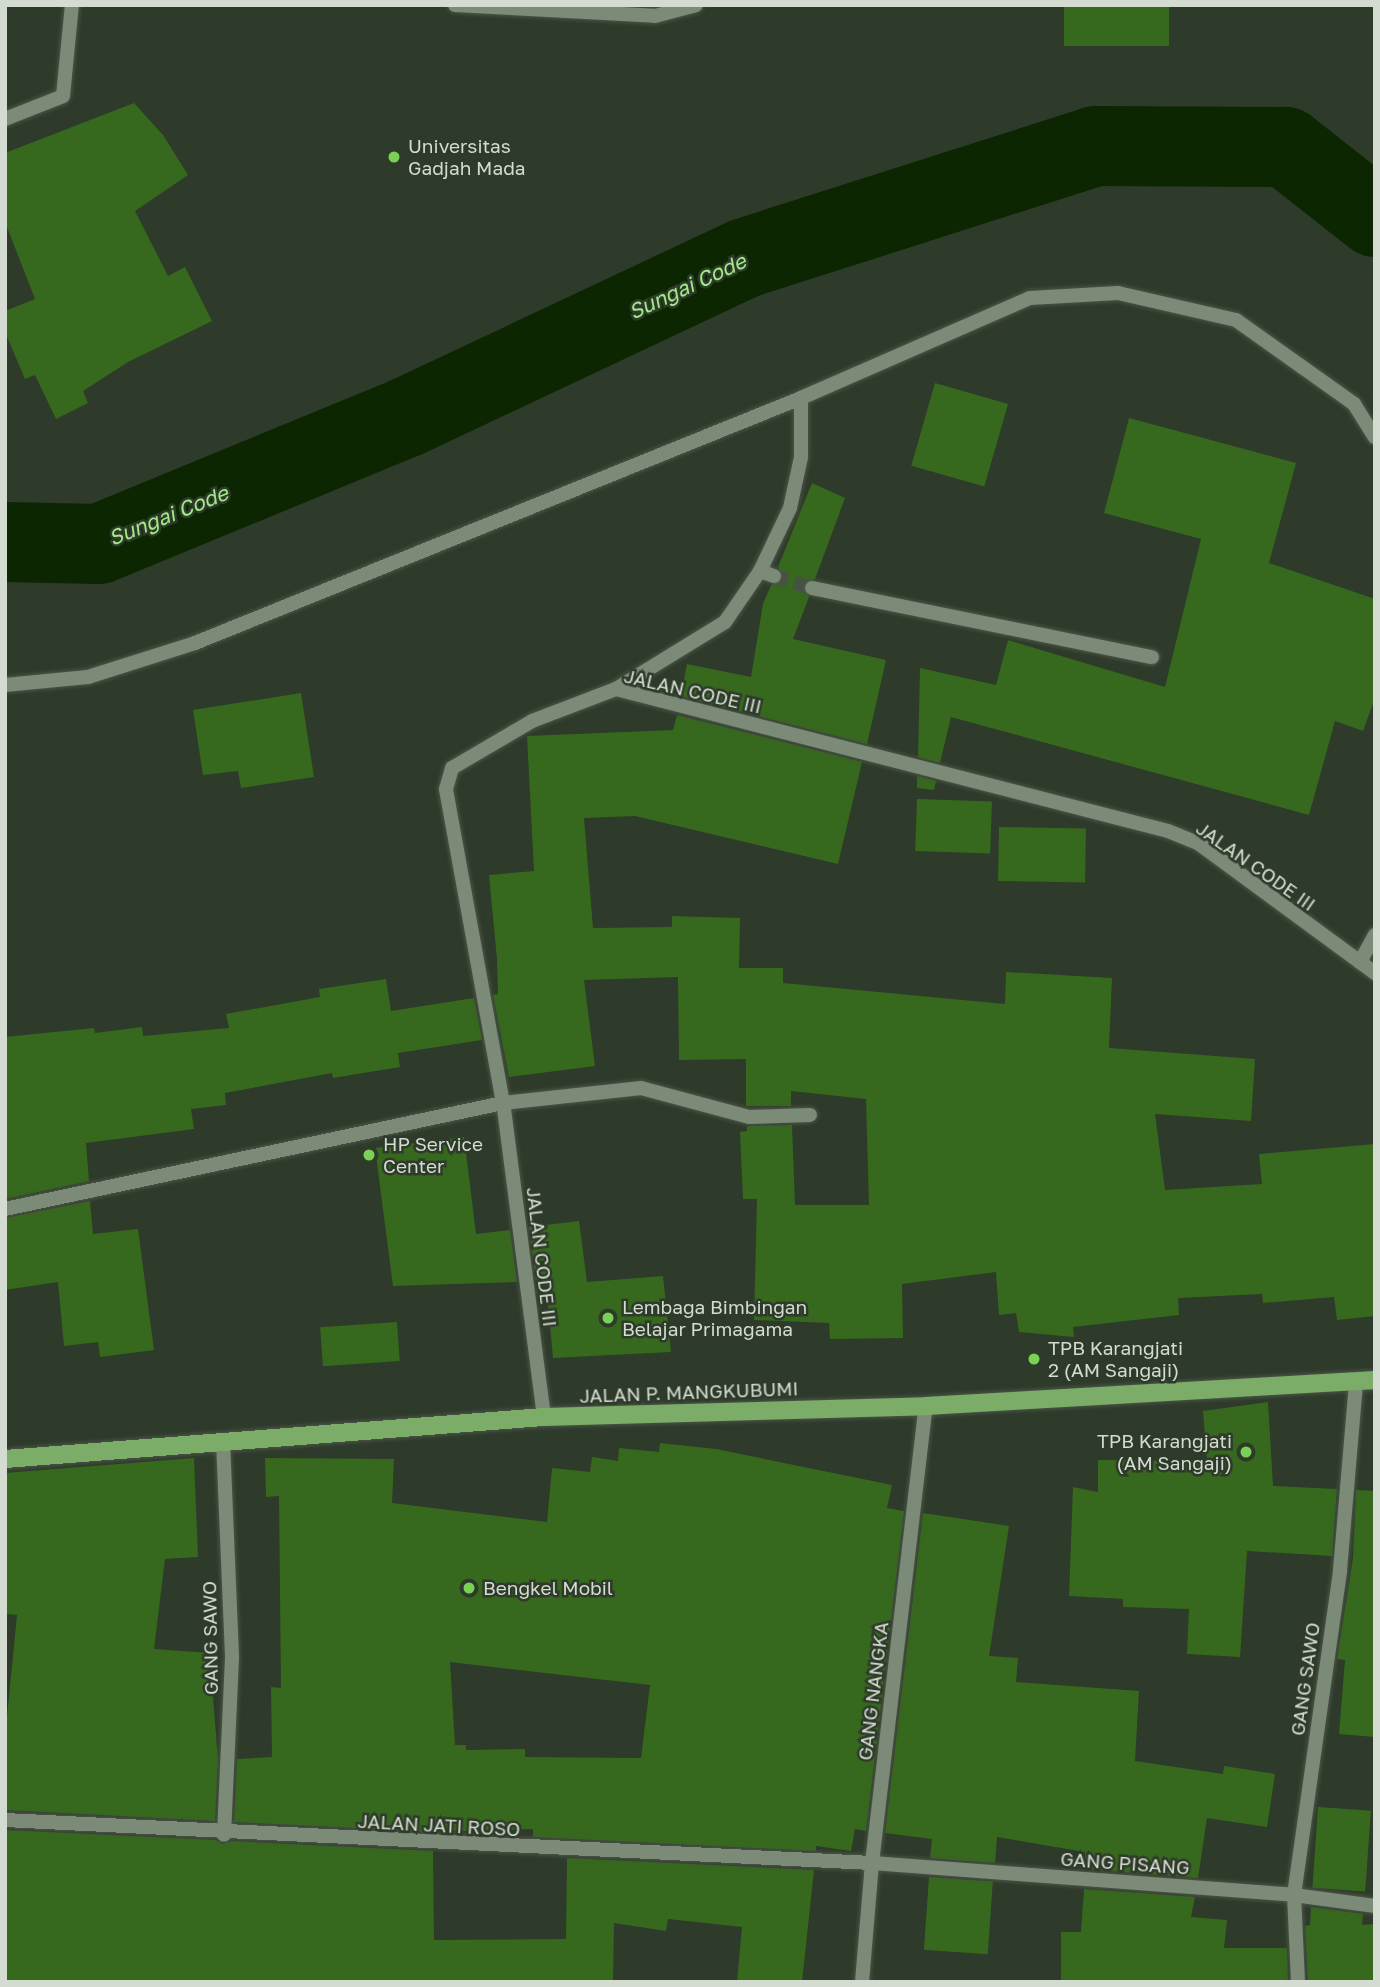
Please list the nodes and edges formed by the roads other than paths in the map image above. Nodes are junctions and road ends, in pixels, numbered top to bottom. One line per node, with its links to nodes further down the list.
1 (72, 5): 4 (street)
2 (455, 5): 3 (street)
3 (696, 5)
4 (5, 119)
5 (801, 398): 6 (street); 9 (street); 10 (street)
6 (1375, 437)
7 (812, 588): 8 (street)
8 (1152, 657)
9 (5, 685)
10 (616, 689): 12 (street, JALAN CODE III); 14 (street, JALAN CODE III)
11 (1375, 935): 12 (street)
12 (1360, 962): 13 (street, JALAN CODE III)
13 (1375, 973)
14 (503, 1103): 15 (street); 16 (street); 20 (street, JALAN CODE III)
15 (810, 1115)
16 (5, 1209)
17 (1375, 1380): 18 (main road, JALAN P. MANGKUBUMI)
18 (1356, 1382): 19 (main road, JALAN P. MANGKUBUMI); 26 (street, GANG SAWO)
19 (926, 1406): 20 (main road, JALAN P. MANGKUBUMI); 25 (street, GANG NANGKA)
20 (544, 1417): 21 (main road, JALAN P. MANGKUBUMI)
21 (223, 1441): 22 (main road, JALAN P. MANGKUBUMI); 24 (street, GANG SAWO)
22 (5, 1459)
23 (5, 1820): 24 (street, JALAN JATI ROSO)
24 (224, 1835): 25 (street, JALAN JATI ROSO)
25 (872, 1863): 26 (street, GANG PISANG); 28 (street, GANG NANGKA)
26 (1294, 1895): 27 (street, GANG PISANG); 29 (street, GANG SAWO)
27 (1375, 1906)
28 (862, 1982)
29 (1298, 1982)

